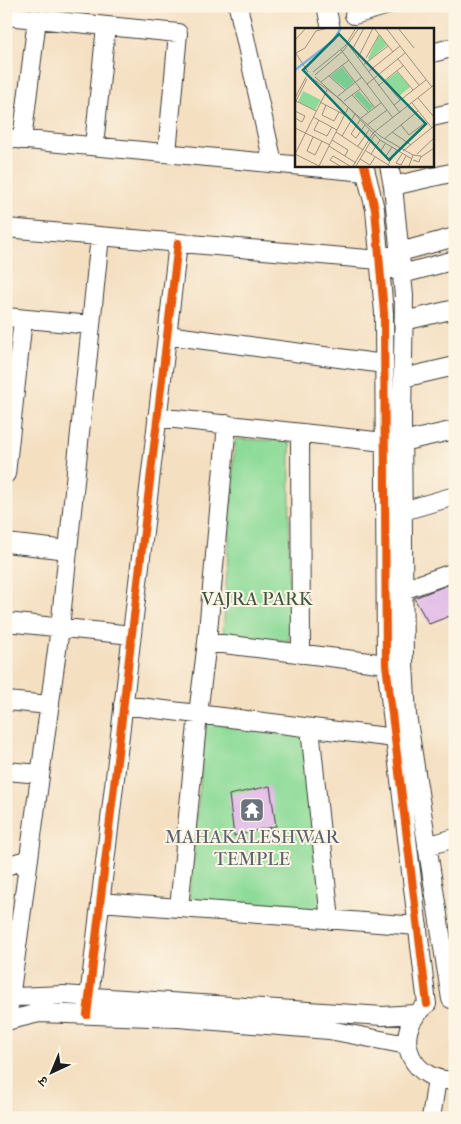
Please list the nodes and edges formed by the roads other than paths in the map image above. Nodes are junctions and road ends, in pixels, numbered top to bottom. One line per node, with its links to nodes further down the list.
1 (238, 6): 16 (street)
2 (326, 6): 8 (street)
3 (385, 6): 5 (street)
4 (6, 16): 6 (street)
5 (354, 17)
6 (38, 19): 7 (street); 13 (street)
7 (106, 26): 14 (street); 15 (street)
8 (331, 28)
9 (455, 48): 10 (street)
10 (434, 53)
11 (455, 112): 12 (street)
12 (434, 117)
13 (14, 139): 14 (street)
14 (94, 146): 15 (street)
15 (167, 153): 16 (street)
16 (273, 163): 17 (street)
17 (295, 164)
18 (328, 166): 20 (street)
19 (388, 166): 22 (street)
20 (365, 168): 28 (street)
21 (455, 172): 22 (street)
22 (393, 186): 27 (street)
23 (6, 228): 24 (street)
24 (100, 236): 26 (street); 34 (street)
25 (455, 238): 27 (street)
26 (178, 243): 28 (street); 35 (street)
27 (400, 252): 28 (street); 30 (street)
28 (379, 260): 30 (street); 36 (street)
29 (455, 260): 30 (street)
30 (402, 274): 33 (street)
31 (455, 309): 33 (street)
32 (14, 318): 34 (street); 44 (street)
33 (404, 321): 38 (street)
34 (91, 325): 48 (street)
35 (167, 335): 36 (street); 39 (street)
36 (384, 364): 43 (street)
37 (455, 366): 38 (street)
38 (403, 378): 43 (street)
39 (157, 416): 40 (street); 53 (street)
40 (227, 424): 42 (street); 54 (street)
41 (455, 430): 43 (street)
42 (300, 433): 43 (street); 55 (street)
43 (393, 442): 46 (street); 56 (street)
44 (6, 474)
45 (455, 496): 46 (street)
46 (403, 511): 50 (street)
47 (6, 543): 48 (street)
48 (68, 550): 52 (street)
49 (455, 572): 50 (street)
50 (404, 590): 66 (street)
51 (6, 622): 52 (street)
52 (60, 628): 53 (street); 58 (street)
53 (132, 635): 59 (street)
54 (207, 642): 55 (street); 60 (street)
55 (301, 654): 56 (street)
56 (386, 664): 62 (street)
57 (6, 701): 58 (street)
58 (50, 705): 64 (street)
59 (124, 705): 60 (street); 69 (street)
60 (198, 714): 61 (street); 70 (street)
61 (310, 728): 62 (street); 71 (street)
62 (395, 738): 72 (street)
63 (6, 771): 64 (street)
64 (40, 774): 67 (street)
65 (455, 838): 66 (street)
66 (428, 846): 76 (street)
67 (29, 859): 68 (street); 73 (street)
68 (6, 866)
69 (100, 902): 70 (street); 74 (street)
70 (179, 908): 71 (street)
71 (330, 920): 72 (street)
72 (418, 926): 77 (street)
73 (12, 945): 75 (street)
74 (89, 996): 75 (street); 77 (street); 78 (street)
75 (8, 999): 79 (street)
76 (453, 1000): 77 (street)
77 (421, 1009): 80 (street)
78 (87, 1015): 79 (street); 80 (street)
79 (6, 1021)
80 (407, 1045): 81 (street)
81 (437, 1080): 82 (street); 83 (street)
82 (455, 1080)
83 (431, 1118)

